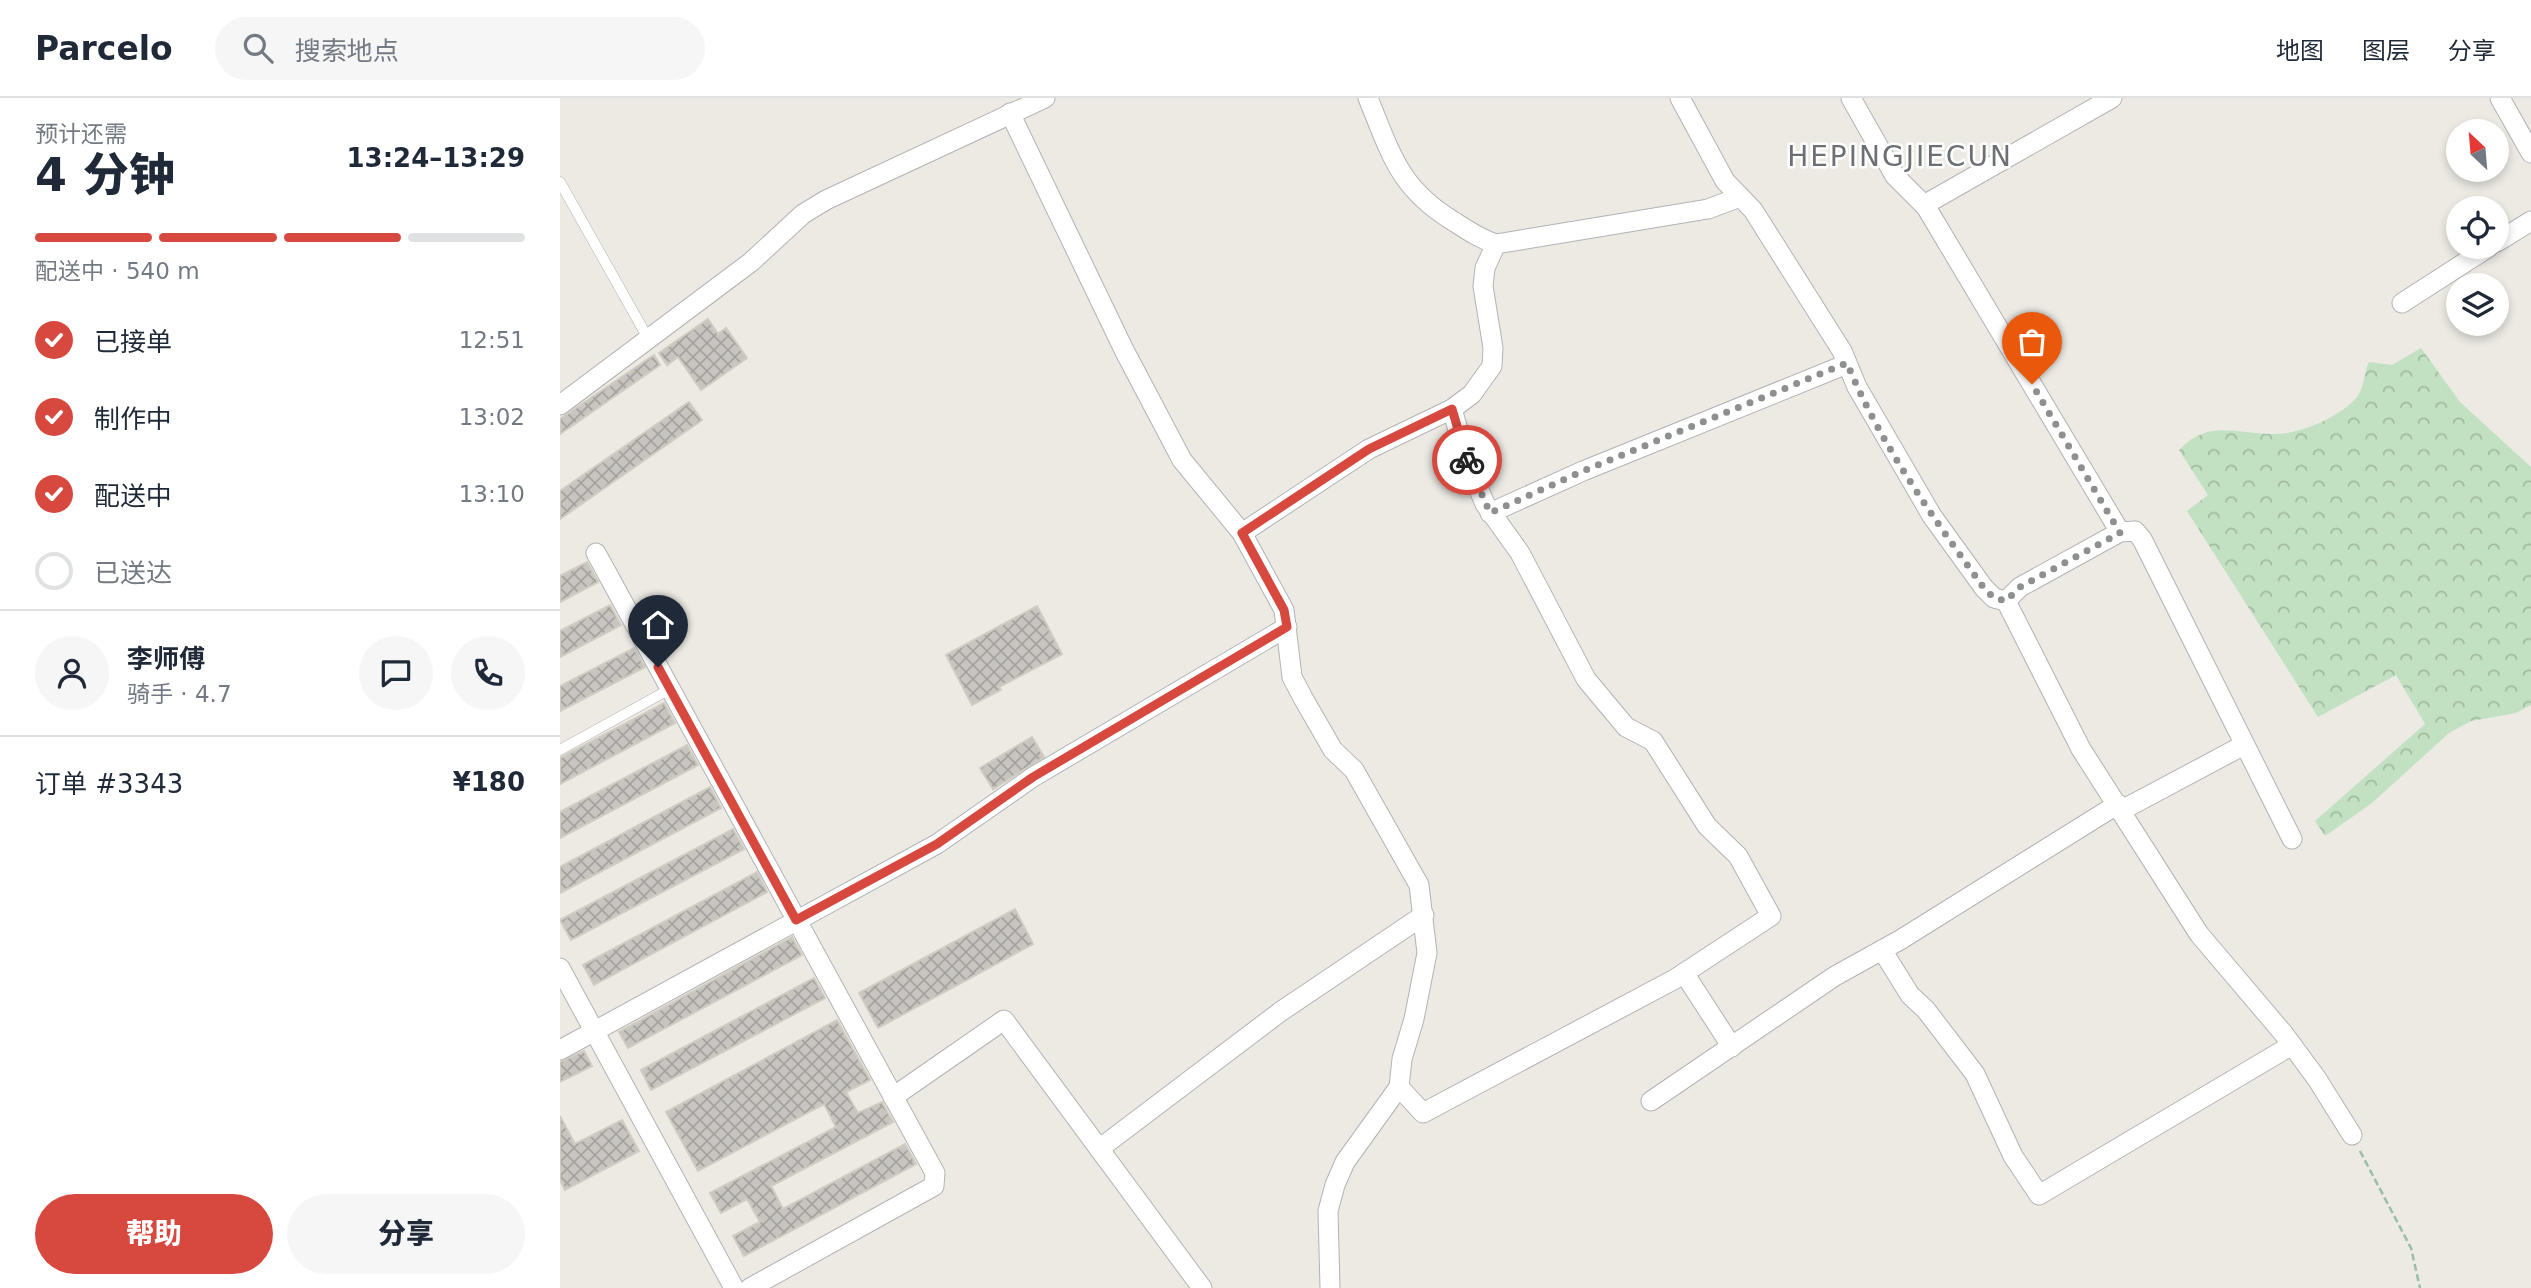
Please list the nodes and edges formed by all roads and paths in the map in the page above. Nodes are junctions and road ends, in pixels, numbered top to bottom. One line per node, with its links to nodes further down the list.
1 (1045, 98): 7 (street)
2 (1368, 98): 14 (street)
3 (1680, 98): 10 (street)
4 (1851, 98): 11 (street)
5 (2112, 98): 11 (street)
6 (2500, 98): 8 (street)
7 (1010, 113): 17 (street); 22 (street)
8 (2531, 153)
9 (560, 182): 17 (lane)
10 (1740, 197): 14 (street); 18 (street)
11 (1924, 205): 23 (street)
12 (2531, 221): 13 (street)
13 (2509, 235)
14 (1496, 244): 20 (street)
15 (2470, 259): 16 (street)
16 (2402, 303)
17 (649, 341): 19 (street)
18 (1847, 363): 21 (street); 25 (street)
19 (560, 405)
20 (1452, 409): 21 (street); 22 (street)
21 (1490, 513): 36 (street)
22 (1242, 533): 26 (street)
23 (2120, 533): 25 (street); 28 (street)
24 (596, 553): 27 (street)
25 (2006, 601): 30 (street)
26 (1287, 627): 32 (street); 33 (street)
27 (670, 690): 29 (lane); 33 (street)
28 (2244, 745): 30 (street); 31 (street)
29 (560, 750)
30 (2120, 807): 34 (street); 38 (street)
31 (2292, 839)
32 (1424, 915): 41 (street); 45 (street)
33 (796, 920): 37 (street); 42 (street)
34 (1882, 950): 38 (street); 39 (street)
35 (560, 968): 37 (street)
36 (1684, 973): 39 (street); 41 (street)
37 (594, 1031): 40 (street); 46 (street)
38 (2292, 1045): 44 (street)
39 (1732, 1047): 43 (street)
40 (560, 1050)
41 (1399, 1087): 49 (street)
42 (893, 1097): 45 (street); 47 (street)
43 (1651, 1101)
44 (2352, 1136): 50 (path)
45 (1099, 1149): 48 (street)
46 (734, 1288)
47 (750, 1288)
48 (1202, 1288)
49 (1330, 1288)
50 (2420, 1288)

